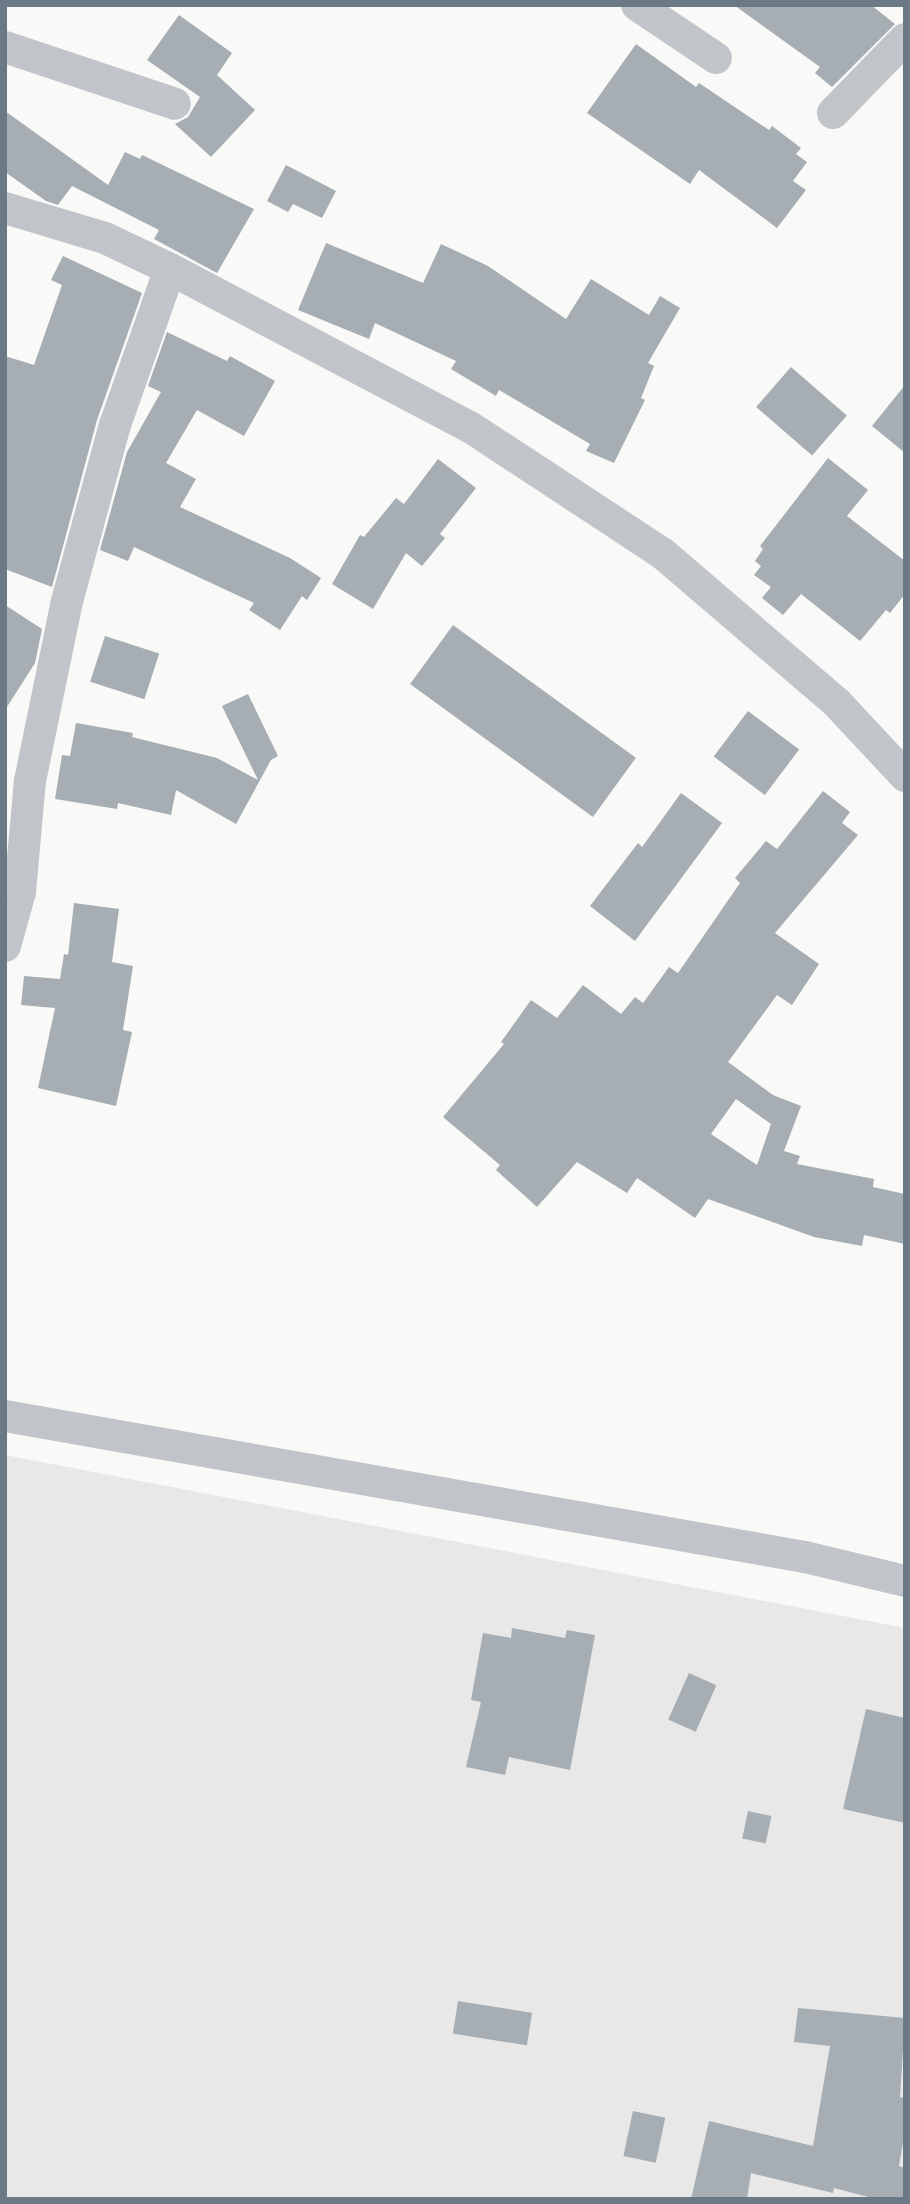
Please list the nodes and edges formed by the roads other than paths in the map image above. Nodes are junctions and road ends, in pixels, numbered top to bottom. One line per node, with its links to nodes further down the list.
1 (637, 5): 4 (street)
2 (905, 39): 6 (street)
3 (5, 47): 5 (street)
4 (716, 58)
5 (174, 104)
6 (833, 113)
7 (5, 208): 8 (street)
8 (170, 269): 9 (street); 10 (street)
9 (905, 776)
10 (5, 946)
11 (5, 1416): 12 (street)
12 (905, 1581)

